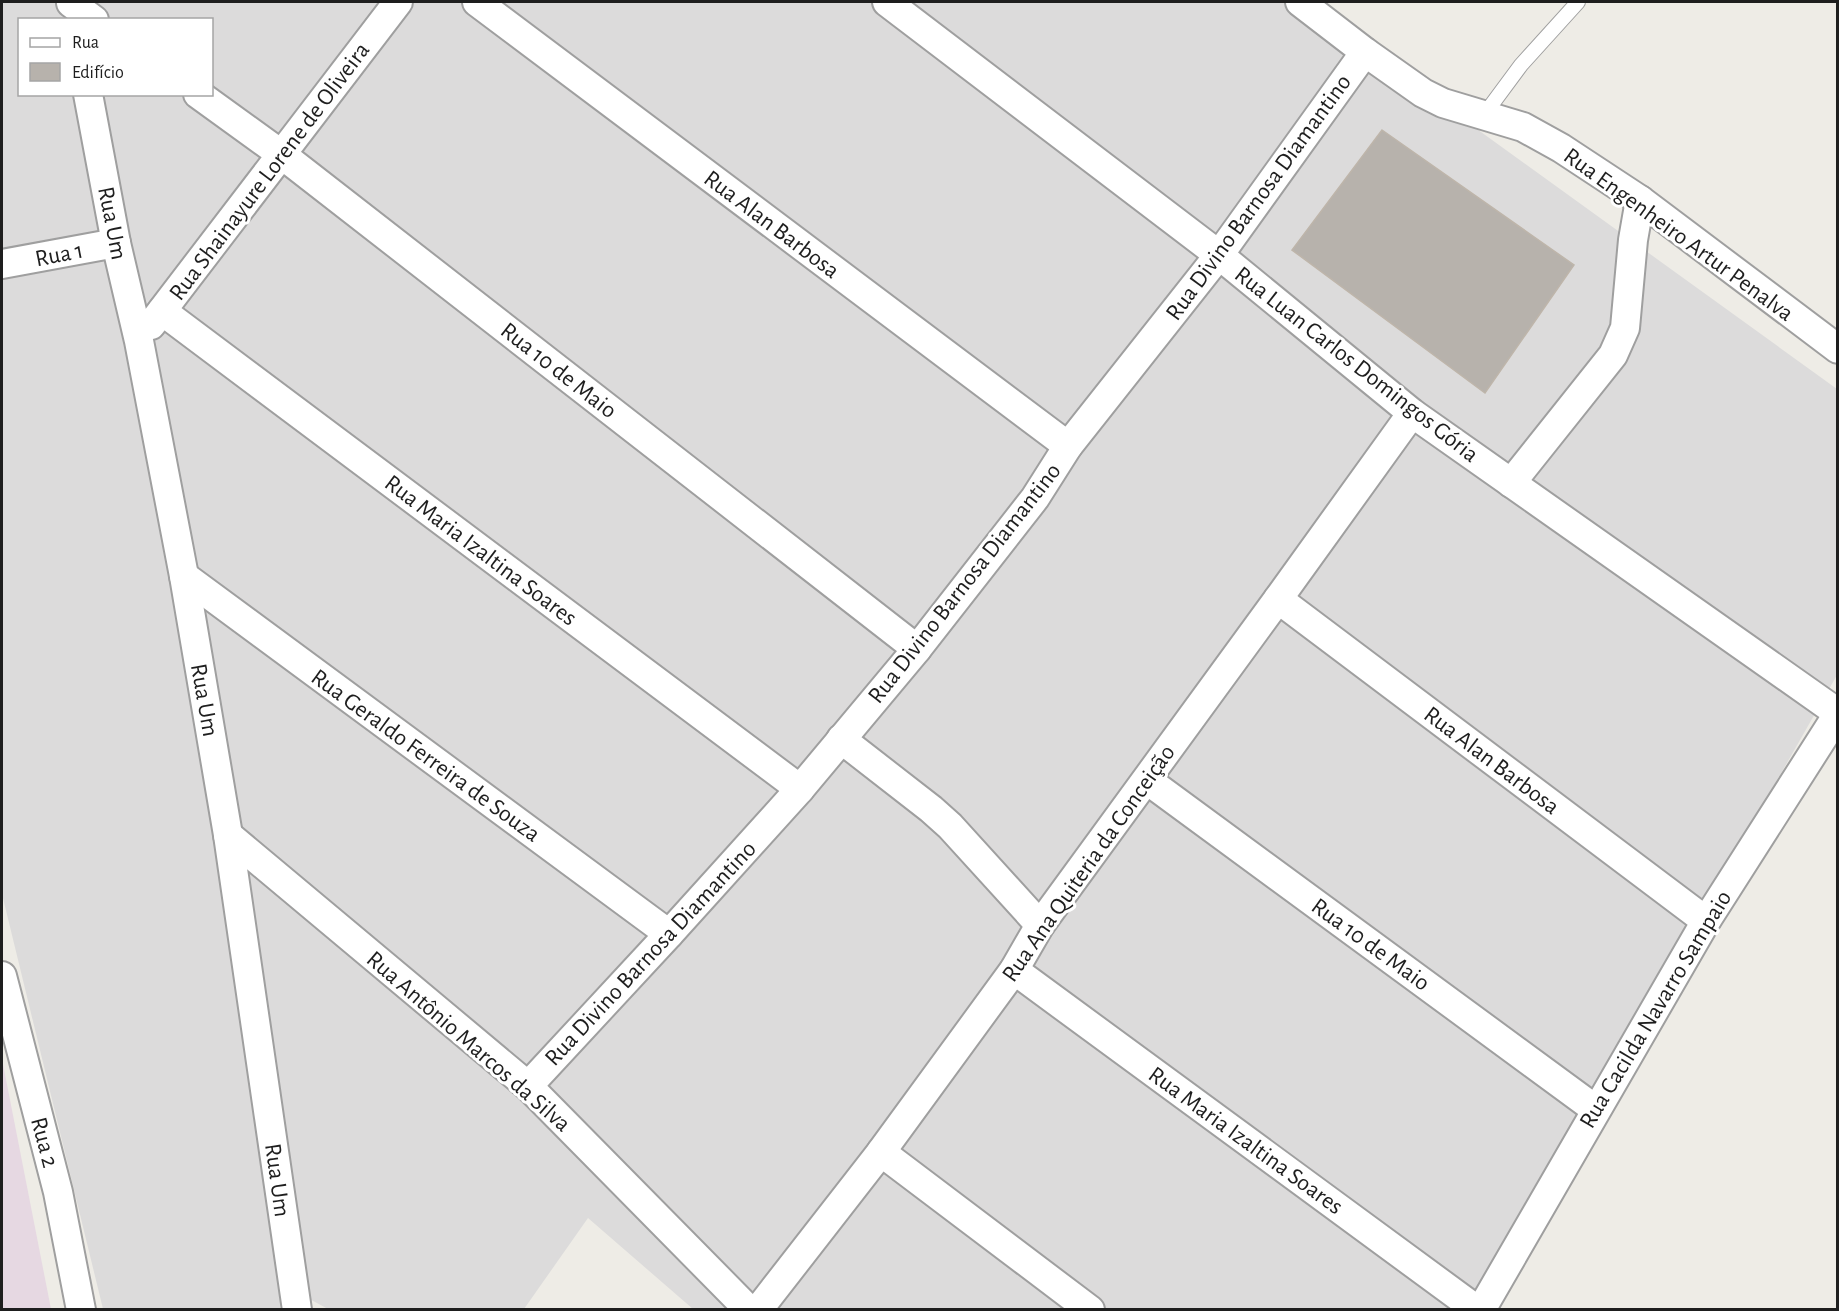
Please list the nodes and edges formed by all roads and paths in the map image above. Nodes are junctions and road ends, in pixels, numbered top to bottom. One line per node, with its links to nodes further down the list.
1 (398, 2): 12 (street, Rua Shainayure Lorene de Oliveira)
2 (477, 2): 21 (street, Rua Alan Barbosa)
3 (886, 2): 15 (street, Rua Luan Carlos Domingos Gória)
4 (1300, 2): 8 (street, Rua Engenheiro Artur Penalva)
5 (1578, 2): 11 (lane)
6 (72, 8): 7 (street)
7 (90, 18)
8 (1365, 52): 11 (street, Rua Engenheiro Artur Penalva); 15 (street, Rua Divino Barnosa Diamantino)
9 (88, 96): 14 (street, Rua Um)
10 (201, 96): 12 (street, Rua 10 de Maio)
11 (1484, 115): 13 (street, Rua Engenheiro Artur Penalva)
12 (281, 154): 17 (street, Rua Shainayure Lorene de Oliveira); 25 (street, Rua 10 de Maio)
13 (1640, 200): 19 (street, Rua Engenheiro Artur Penalva); 22 (street)
14 (116, 243): 16 (street, Rua 1); 18 (street, Rua Um)
15 (1219, 255): 20 (street, Rua Luan Carlos Domingos Gória); 21 (street, Rua Divino Barnosa Diamantino)
16 (2, 264)
17 (162, 311): 18 (street, Rua Shainayure Lorene de Oliveira); 29 (street, Rua Maria Izaltina Soares)
18 (139, 341): 23 (street, Rua Um)
19 (1838, 349)
20 (1412, 413): 22 (street, Rua Luan Carlos Domingos Gória); 24 (street, Rua Ana Quiteria da Conceição)
21 (1068, 446): 25 (street, Rua Divino Barnosa Diamantino)
22 (1511, 483): 26 (street, Rua Luan Carlos Domingos Gória)
23 (184, 576): 30 (street, Rua Um); 33 (street, Rua Geraldo Ferreira de Souza)
24 (1278, 599): 28 (street, Rua Ana Quiteria da Conceição); 31 (street, Rua Alan Barbosa)
25 (917, 649): 27 (street, Rua Divino Barnosa Diamantino)
26 (1838, 713): 31 (street, Rua Cacilda Navarro Sampaio)
27 (842, 739): 29 (street, Rua Divino Barnosa Diamantino); 32 (street)
28 (1147, 780): 32 (street, Rua Ana Quiteria da Conceição); 37 (street, Rua 10 de Maio)
29 (800, 789): 33 (street, Rua Divino Barnosa Diamantino)
30 (228, 835): 36 (street, Rua Antônio Marcos da Silva); 40 (street, Rua Um)
31 (1706, 921): 37 (street, Rua Cacilda Navarro Sampaio)
32 (1040, 925): 34 (street, Rua Ana Quiteria da Conceição)
33 (669, 934): 36 (street, Rua Divino Barnosa Diamantino)
34 (1014, 970): 38 (street, Rua Ana Quiteria da Conceição); 44 (street, Rua Maria Izaltina Soares)
35 (2, 976): 39 (street, Rua 2)
36 (528, 1086): 41 (street, Rua Antônio Marcos da Silva)
37 (1595, 1109): 44 (street, Rua Cacilda Navarro Sampaio)
38 (881, 1152): 42 (street, Rua Ana Quiteria da Conceição); 43 (street)
39 (81, 1310)
40 (297, 1310)
41 (749, 1310)
42 (758, 1310)
43 (1090, 1310)
44 (1479, 1310)

